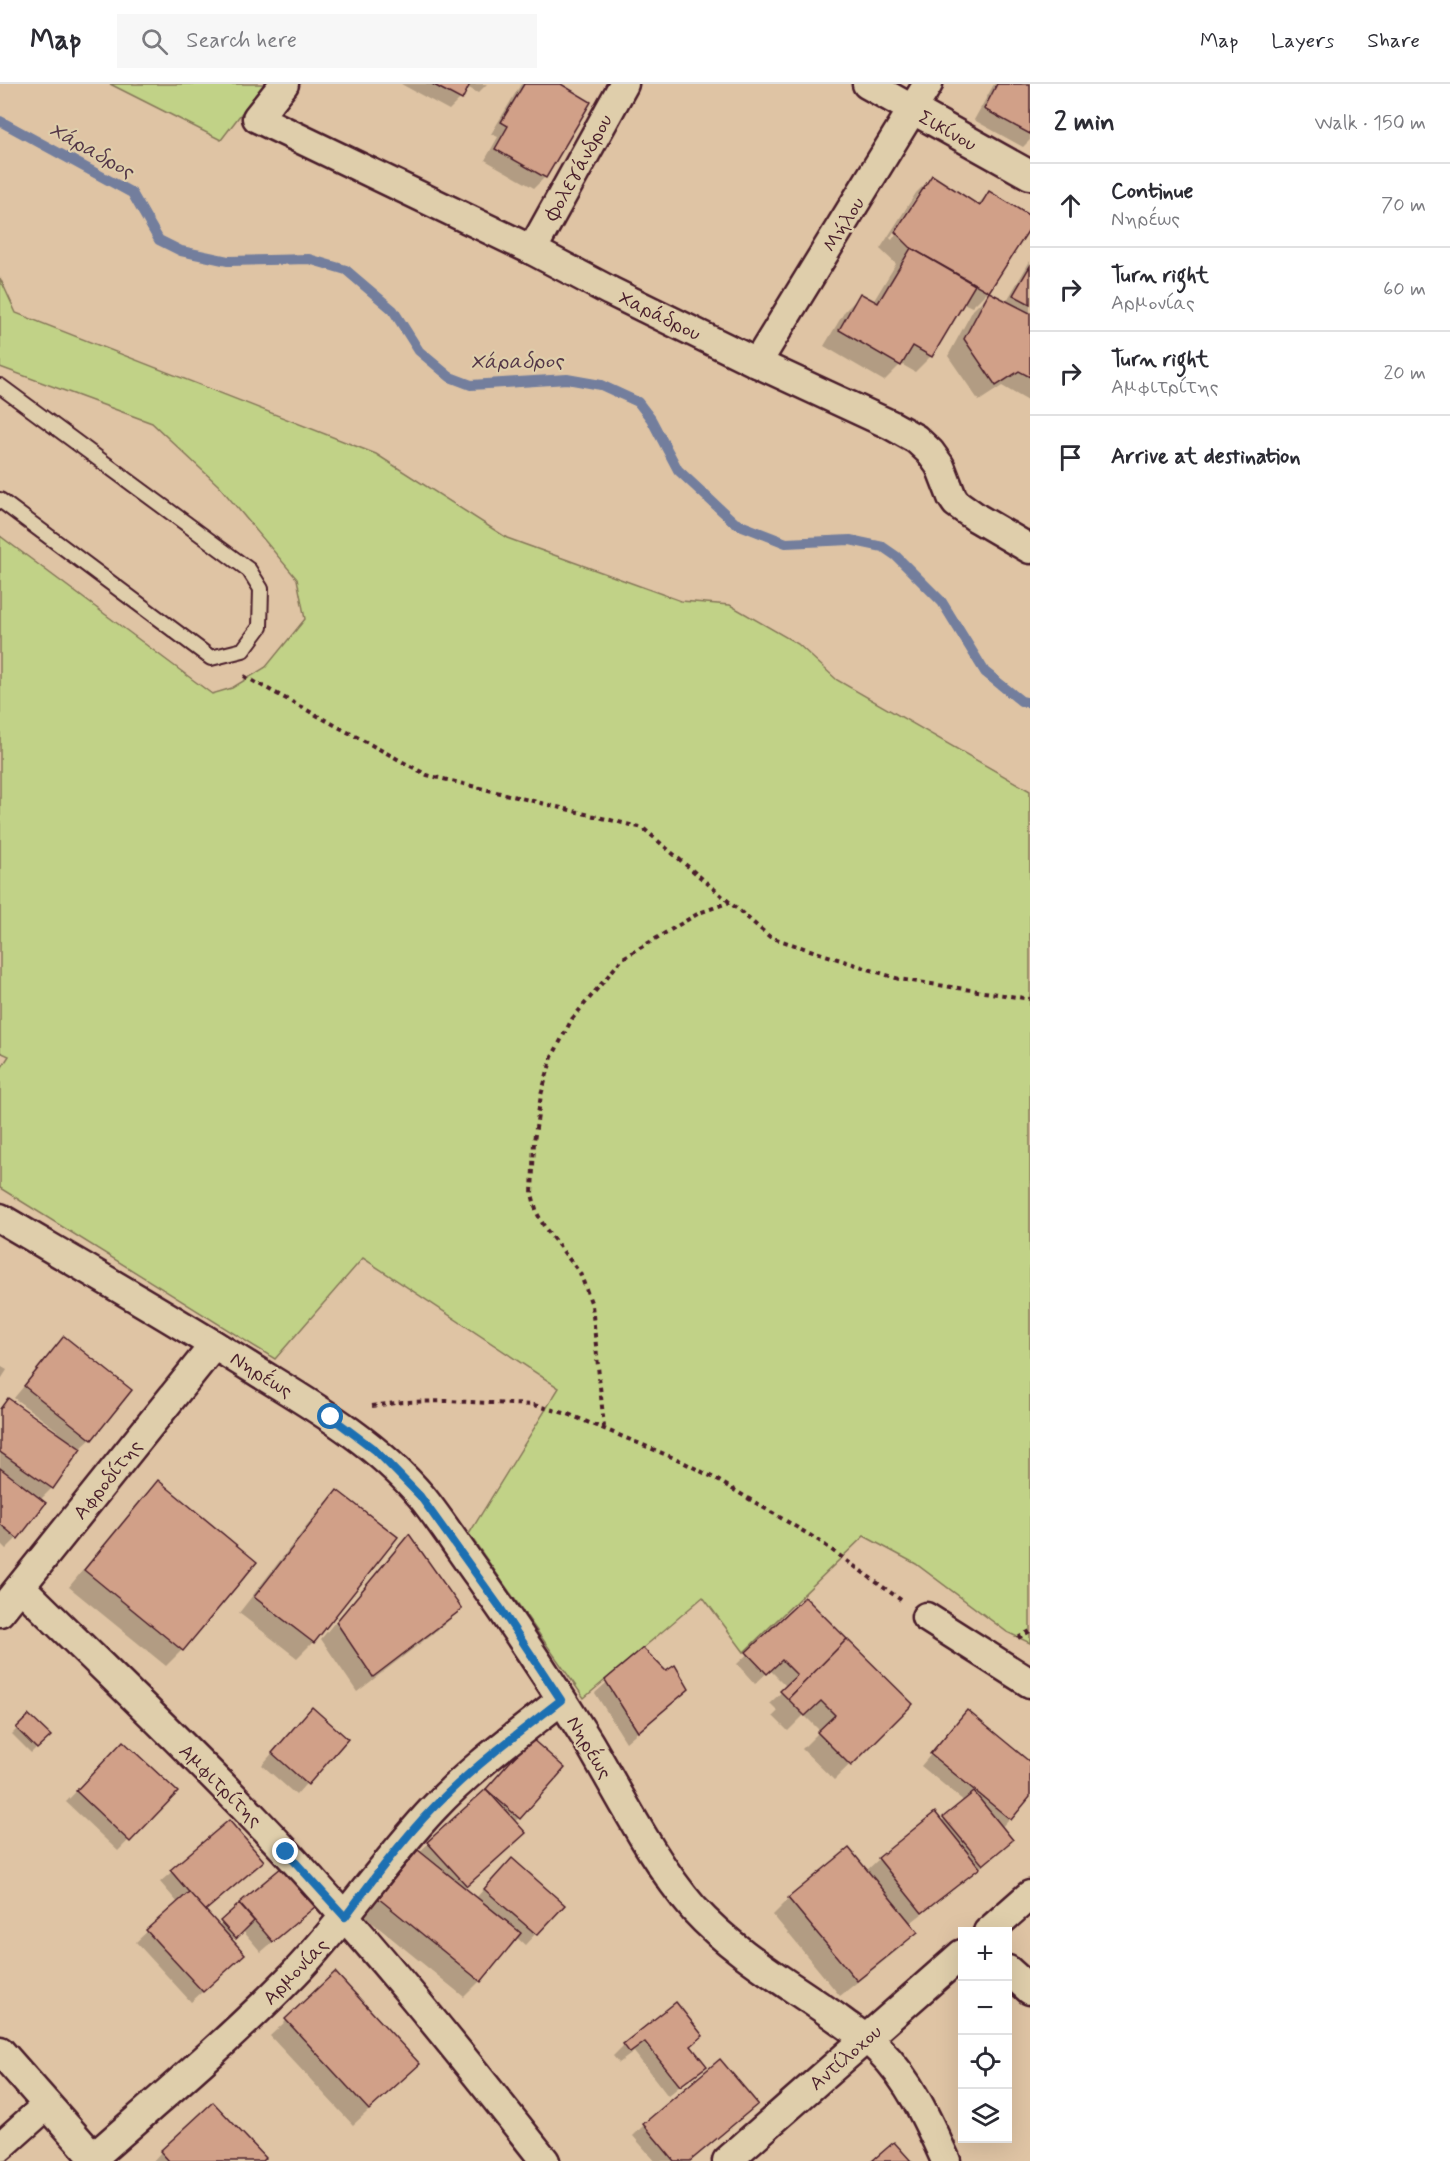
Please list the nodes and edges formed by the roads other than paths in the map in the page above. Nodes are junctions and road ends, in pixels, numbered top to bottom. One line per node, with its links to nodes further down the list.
1 (284, 84): 7 (street, Χαράδρου)
2 (624, 84): 7 (street, Φολεγάνδρου)
3 (867, 84): 5 (street, Σικίνου)
4 (928, 84): 5 (street, Μήλου)
5 (913, 110): 6 (street, Σικίνου); 8 (street, Μήλου)
6 (1030, 175)
7 (532, 250): 8 (street, Χαράδρου)
8 (757, 363): 11 (street, Χαράδρου)
9 (0, 386): 10 (lane)
10 (0, 500)
11 (1030, 549)
12 (0, 1218): 13 (street, Νηρέως)
13 (214, 1345): 14 (street, Αφροδίτης); 18 (street, Νηρέως)
14 (21, 1587): 15 (street, Αφροδίτης); 20 (street, Αμφιτρίτης)
15 (0, 1612)
16 (926, 1617): 17 (street)
17 (1030, 1683)
18 (561, 1700): 20 (street, Αρμονίας); 25 (street, Νηρέως)
19 (1030, 1895): 21 (street)
20 (345, 1917): 29 (street, Αρμονίας); 30 (street, Αμφιτρίτης)
21 (994, 1927)
22 (958, 1958): 25 (street, Αντίλοχου)
23 (1012, 1974): 24 (street)
24 (1030, 1990)
25 (865, 2039): 31 (street, Αντίλοχου); 32 (street, Νηρέως)
26 (0, 2051): 27 (street)
27 (47, 2104): 28 (street); 29 (street)
28 (0, 2147)
29 (95, 2159)
30 (545, 2161)
31 (727, 2161)
32 (946, 2161)

